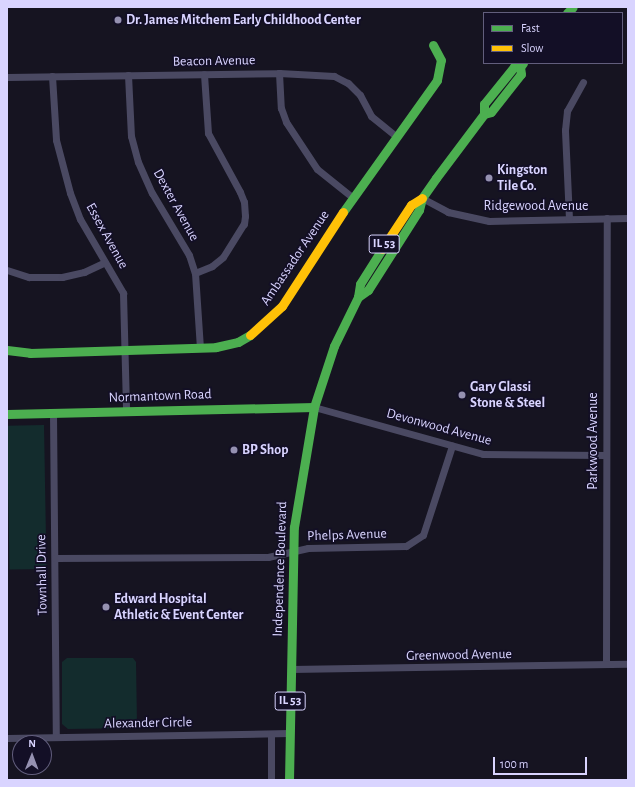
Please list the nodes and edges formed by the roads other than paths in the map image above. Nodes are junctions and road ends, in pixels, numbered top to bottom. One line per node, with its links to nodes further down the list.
1 (434, 45): 9 (main road, Ambassador Avenue)
2 (522, 65): 11 (main road, Independence Boulevard / IL 53)
3 (279, 73): 4 (street, Beacon Avenue); 9 (street, Beacon Avenue); 10 (street)
4 (204, 74): 5 (street, Beacon Avenue); 17 (street)
5 (128, 75): 6 (street, Beacon Avenue); 17 (street, Dexter Avenue)
6 (52, 76): 7 (street, Beacon Avenue); 15 (street, Essex Avenue)
7 (7, 77)
8 (583, 82): 14 (street)
9 (396, 136): 10 (main road, Ambassador Avenue)
10 (352, 197): 18 (main road, Ambassador Avenue)
11 (422, 198): 14 (street, Ridgewood Avenue); 21 (main road, Independence Boulevard / IL 53)
12 (607, 218): 13 (street, Ridgewood Avenue); 14 (street, Ridgewood Avenue); 26 (street, Parkwood Avenue)
13 (628, 218)
14 (569, 219)
15 (105, 262): 16 (street); 20 (street, Essex Avenue)
16 (7, 270)
17 (195, 273): 18 (street, Dexter Avenue)
18 (200, 348): 20 (main road, Ambassador Avenue)
19 (7, 350): 20 (main road, Ambassador Avenue)
20 (125, 351): 22 (street, Essex Avenue)
21 (314, 407): 22 (main road, Normantown Road); 25 (street, Devonwood Avenue); 27 (main road, Independence Boulevard / IL 53)
22 (126, 411): 23 (main road, Normantown Road)
23 (53, 413): 24 (main road, Normantown Road); 28 (street, Townhall Drive)
24 (7, 414)
25 (452, 446): 26 (street, Devonwood Avenue); 27 (street, Phelps Avenue)
26 (606, 455): 29 (street, Parkwood Avenue)
27 (293, 552): 28 (street, Phelps Avenue); 31 (main road, Independence Boulevard / IL 53)
28 (55, 558): 34 (street, Townhall Drive)
29 (606, 664): 30 (street, Greenwood Avenue); 31 (street, Greenwood Avenue)
30 (628, 664)
31 (291, 669): 32 (main road, Independence Boulevard / IL 53)
32 (289, 733): 33 (street, Alexander Circle); 37 (main road, Independence Boulevard / IL 53)
33 (271, 734): 34 (street, Alexander Circle); 36 (street)
34 (56, 737): 35 (street, Alexander Circle)
35 (7, 738)
36 (271, 780)
37 (289, 780)

